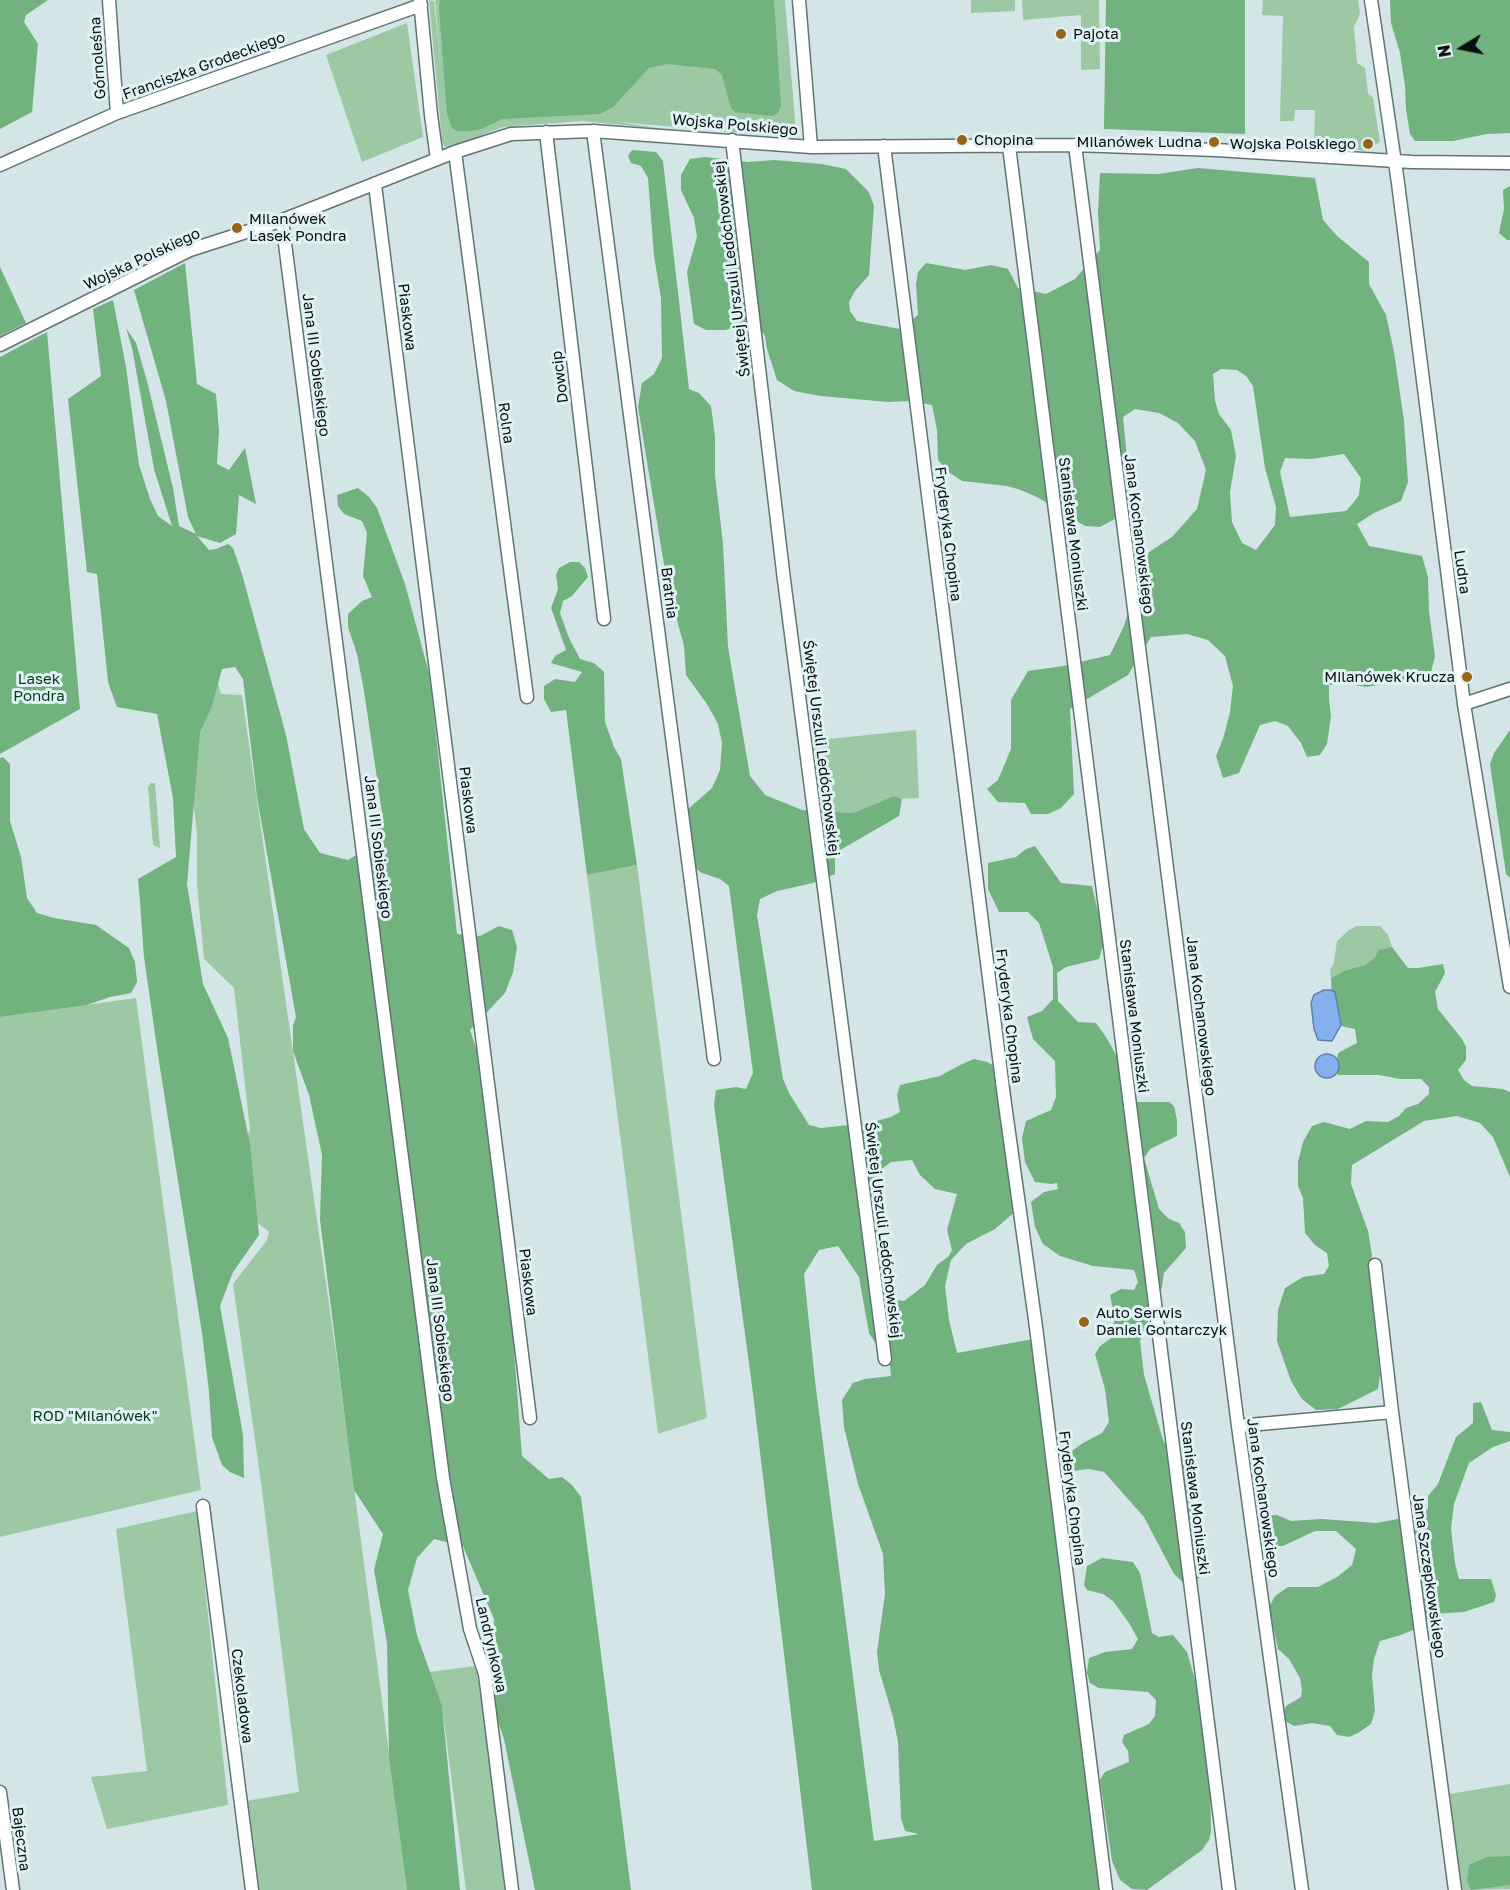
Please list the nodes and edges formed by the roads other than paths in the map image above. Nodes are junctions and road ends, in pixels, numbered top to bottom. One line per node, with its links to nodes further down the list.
1 (109, 0): 5 (street, Górnoleśna)
2 (799, 0): 12 (street)
3 (1371, 0): 15 (street, Ludna)
4 (421, 2): 5 (street, Franciszka Grodeckiego); 14 (street)
5 (117, 113): 17 (street, Franciszka Grodeckiego)
6 (594, 131): 7 (street, Wojska Polskiego); 8 (street, Wojska Polskiego); 26 (street, Bratnia)
7 (546, 132): 13 (street, Wojska Polskiego); 21 (street, Dowcip)
8 (732, 140): 12 (street, Wojska Polskiego); 28 (street, Świętej Urszuli Ledóchowskiej)
9 (1075, 145): 11 (street, Wojska Polskiego); 15 (street, Wojska Polskiego); 31 (street, Jana Kochanowskiego)
10 (884, 146): 11 (street, Wojska Polskiego); 12 (street, Wojska Polskiego); 38 (street, Fryderyka Chopina)
11 (1009, 146): 39 (street, Stanisława Moniuszki)
12 (811, 147)
13 (455, 152): 14 (street, Wojska Polskiego); 23 (street, Rolna)
14 (437, 159): 18 (street, Wojska Polskiego)
15 (1394, 160): 16 (street, Wojska Polskiego); 24 (street, Ludna)
16 (1510, 163)
17 (0, 165)
18 (375, 185): 19 (street, Wojska Polskiego); 30 (street, Piaskowa)
19 (280, 221): 20 (street, Wojska Polskiego); 32 (street, Jana III Sobieskiego)
20 (0, 345)
21 (604, 619)
22 (1510, 688): 24 (street)
23 (527, 697)
24 (1464, 704): 25 (street, Ludna)
25 (1510, 987)
26 (714, 1059)
27 (1374, 1265): 29 (street, Jana Szczepkowskiego)
28 (885, 1359)
29 (1392, 1412): 31 (street); 41 (street, Jana Szczepkowskiego)
30 (530, 1418)
31 (1238, 1426): 40 (street, Jana Kochanowskiego)
32 (443, 1478): 37 (street, Landrynkowa)
33 (202, 1506): 36 (street, Czekoladowa)
34 (0, 1792): 35 (street, Bajeczna)
35 (13, 1890)
36 (252, 1890)
37 (512, 1890)
38 (1106, 1890)
39 (1229, 1890)
40 (1302, 1890)
41 (1455, 1890)

